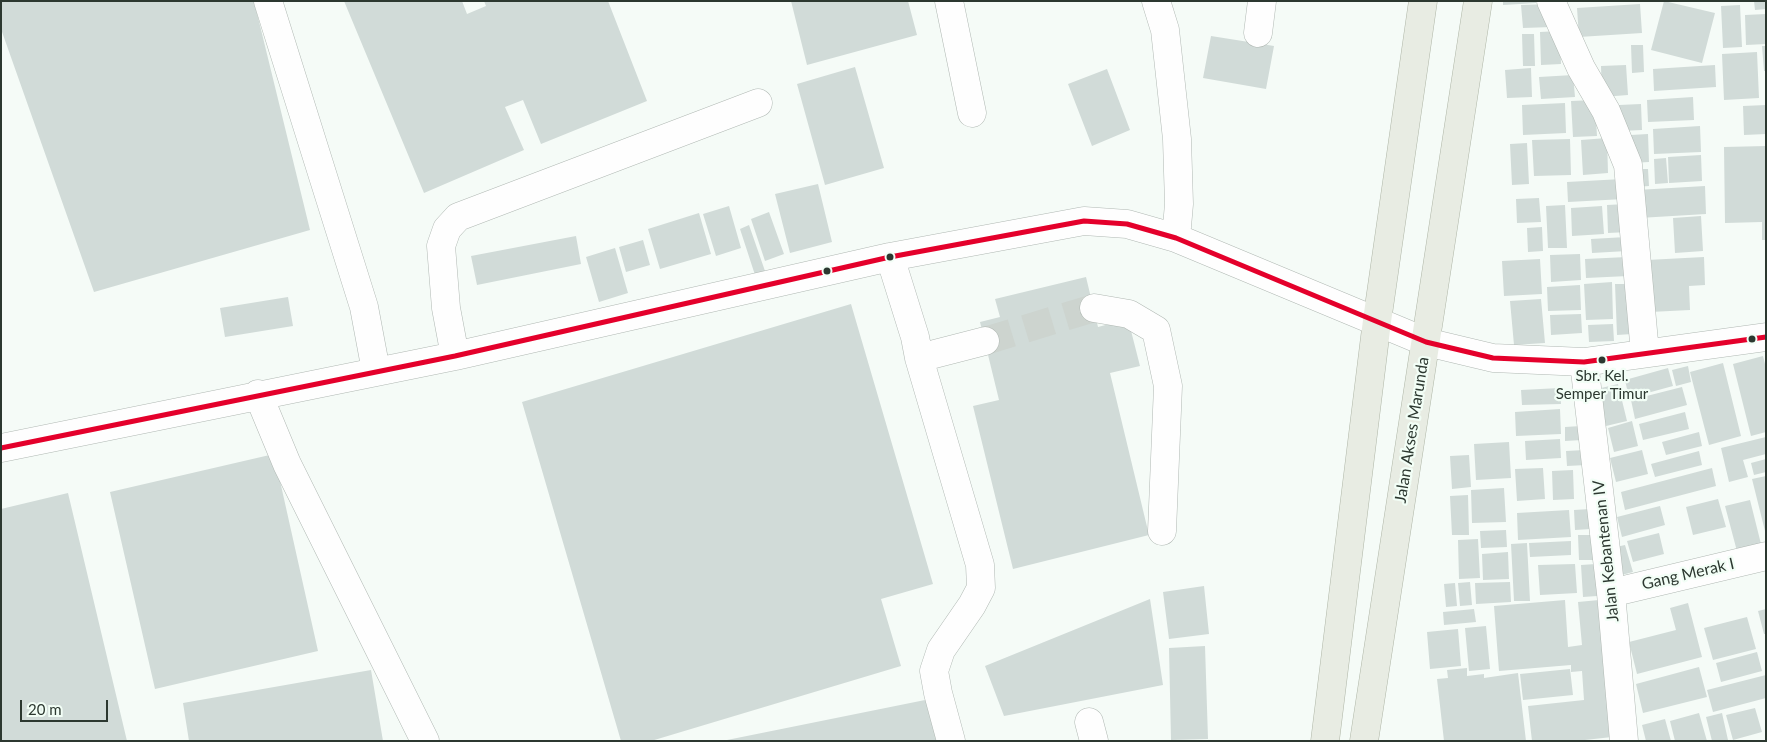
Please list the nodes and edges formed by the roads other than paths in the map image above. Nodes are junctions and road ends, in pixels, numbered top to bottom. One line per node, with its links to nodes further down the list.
1 (268, 1): 22 (street)
2 (949, 1): 10 (street)
3 (1156, 1): 11 (street)
4 (1262, 1): 8 (street)
5 (1423, 1): 14 (main road)
6 (1478, 1): 17 (main road, Jalan Akses Marunda)
7 (1551, 1): 18 (street)
8 (1258, 33)
9 (758, 103): 19 (street)
10 (972, 113)
11 (1176, 238): 12 (street); 14 (street)
12 (890, 257): 19 (street); 20 (street)
13 (1094, 308): 25 (street)
14 (1377, 321): 17 (street); 30 (main road)
15 (1766, 337): 18 (street)
16 (985, 341): 20 (street)
17 (1426, 342): 21 (street); 31 (main road, Jalan Akses Marunda)
18 (1645, 353): 21 (street)
19 (455, 356): 22 (street)
20 (920, 358): 29 (street)
21 (1584, 362): 27 (street, Jalan Kebantenan IV)
22 (376, 371): 23 (street)
23 (258, 394): 24 (street); 28 (street)
24 (1, 448)
25 (1162, 531)
26 (1766, 556): 27 (street, Gang Merak I)
27 (1611, 593): 32 (street, Jalan Kebantenan IV)
28 (425, 741)
29 (951, 741)
30 (1325, 741)
31 (1364, 741)
32 (1624, 741)

